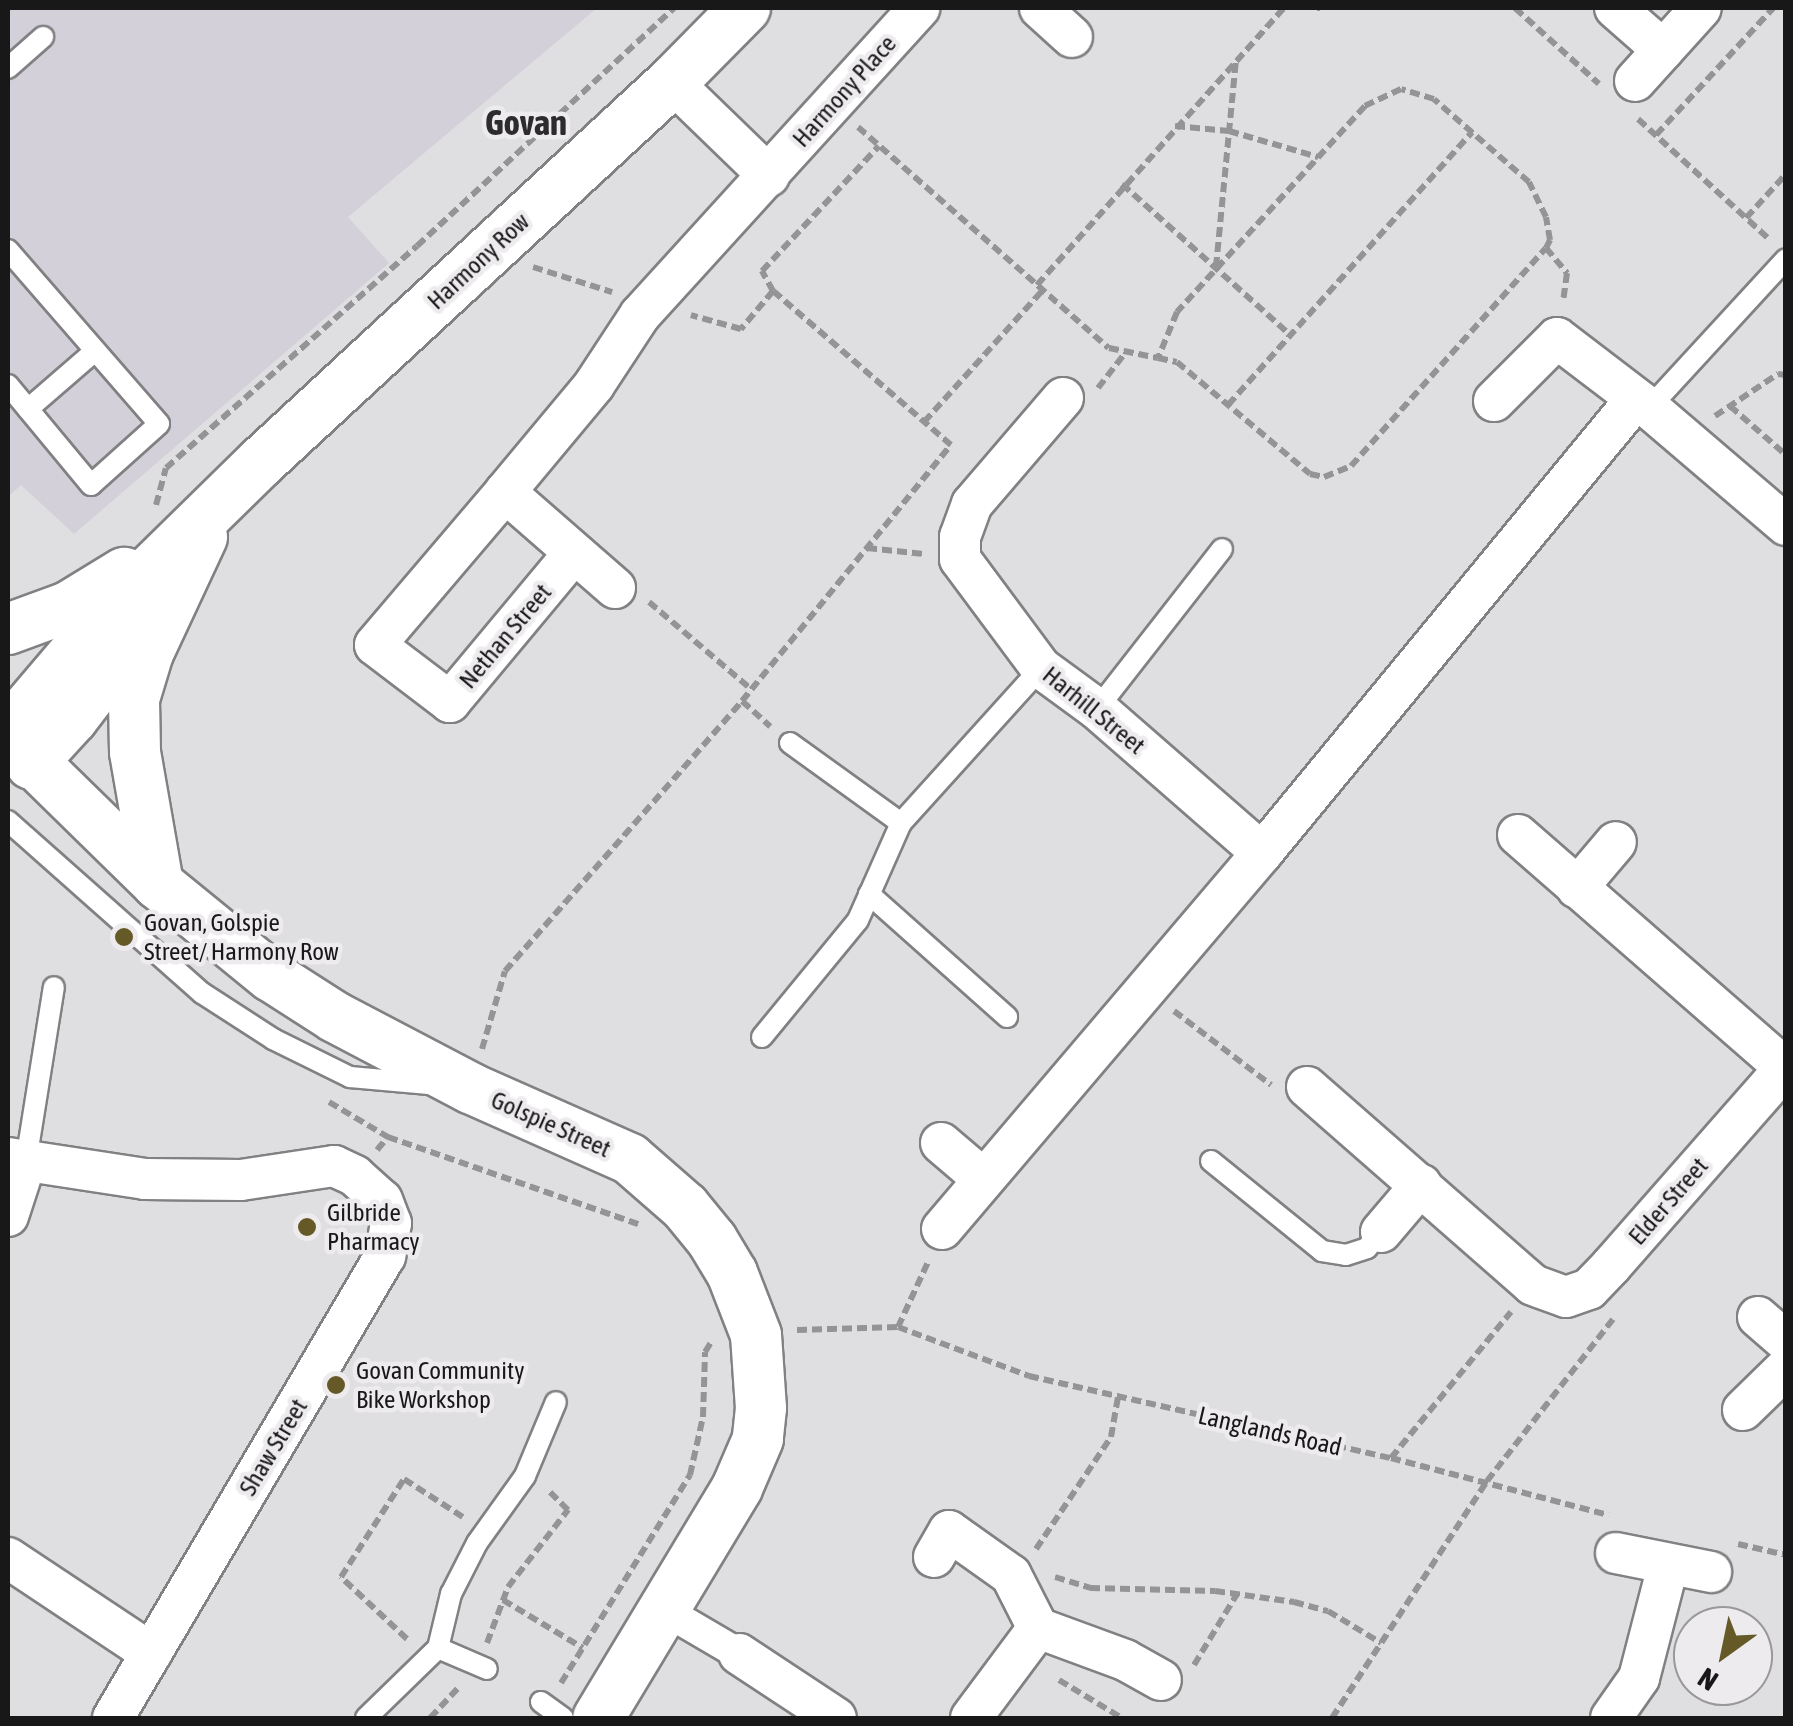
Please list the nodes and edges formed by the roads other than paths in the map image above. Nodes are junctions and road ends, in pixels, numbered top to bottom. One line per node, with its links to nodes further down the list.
1 (745, 8): 10 (street, Harmony Row)
2 (919, 8): 12 (street, Harmony Place)
3 (1040, 8): 6 (street)
4 (1616, 8): 8 (street)
5 (1701, 8): 8 (street)
6 (1072, 36)
7 (43, 37): 9 (lane)
8 (1663, 50): 11 (street)
9 (8, 68)
10 (672, 82): 12 (street); 23 (street, Harmony Row)
11 (1623, 94)
12 (769, 176): 15 (street, Harmony Place)
13 (8, 250): 16 (lane)
14 (1786, 259): 20 (lane)
15 (645, 309): 22 (street, Nethan Street)
16 (95, 351): 21 (lane); 21 (lane)
17 (8, 385): 21 (lane)
18 (1062, 398): 29 (street, Harhill Street)
19 (1494, 401): 20 (street)
20 (1642, 403): 24 (street); 37 (street)
21 (28, 410)
22 (505, 492): 26 (street); 26 (street, Nethan Street)
23 (212, 514): 28 (street, Harmony Row); 32 (street, Harmony Row); 38 (street, Harmony Row)
24 (1786, 526)
25 (1222, 549): 30 (lane)
26 (574, 553): 27 (street)
27 (615, 588)
28 (8, 629)
29 (1040, 668): 30 (street, Harhill Street); 34 (lane)
30 (1097, 709): 37 (street, Harhill Street)
31 (790, 743): 34 (lane)
32 (13, 752): 38 (street, Golspie Street)
33 (8, 821): 46 (lane)
34 (901, 823): 40 (lane)
35 (1518, 835): 39 (street)
36 (1616, 842): 39 (street)
37 (1262, 852): 50 (street)
38 (158, 884): 46 (street, Golspie Street)
39 (1577, 888): 44 (street)
40 (869, 894): 42 (lane); 43 (lane)
41 (54, 986): 48 (lane)
42 (1007, 1017)
43 (762, 1037)
44 (1785, 1067): 51 (street, Elder Street)
45 (1307, 1087): 51 (street)
46 (470, 1088): 63 (street, Golspie Street)
47 (942, 1143): 50 (street)
48 (17, 1159): 52 (street); 65 (street, Shaw Street)
49 (1211, 1161): 54 (lane)
50 (982, 1178): 53 (street)
51 (1421, 1186): 54 (street)
52 (8, 1216)
53 (942, 1229)
54 (1381, 1232)
55 (1786, 1368): 57 (street)
56 (556, 1402): 66 (lane)
57 (1743, 1410)
58 (1620, 1536): 62 (street)
59 (934, 1557): 64 (street)
60 (1721, 1557): 62 (street)
61 (8, 1558): 65 (street)
62 (1668, 1566): 75 (street)
63 (664, 1610): 67 (street); 72 (street, Golspie Street)
64 (1028, 1641): 69 (street); 74 (street)
65 (151, 1653): 70 (street, Shaw Street)
66 (432, 1653): 68 (lane); 71 (lane)
67 (739, 1654): 73 (street)
68 (483, 1668)
69 (1174, 1679)
70 (113, 1718)
71 (366, 1718)
72 (598, 1718)
73 (836, 1718)
74 (971, 1718)
75 (1611, 1718)

